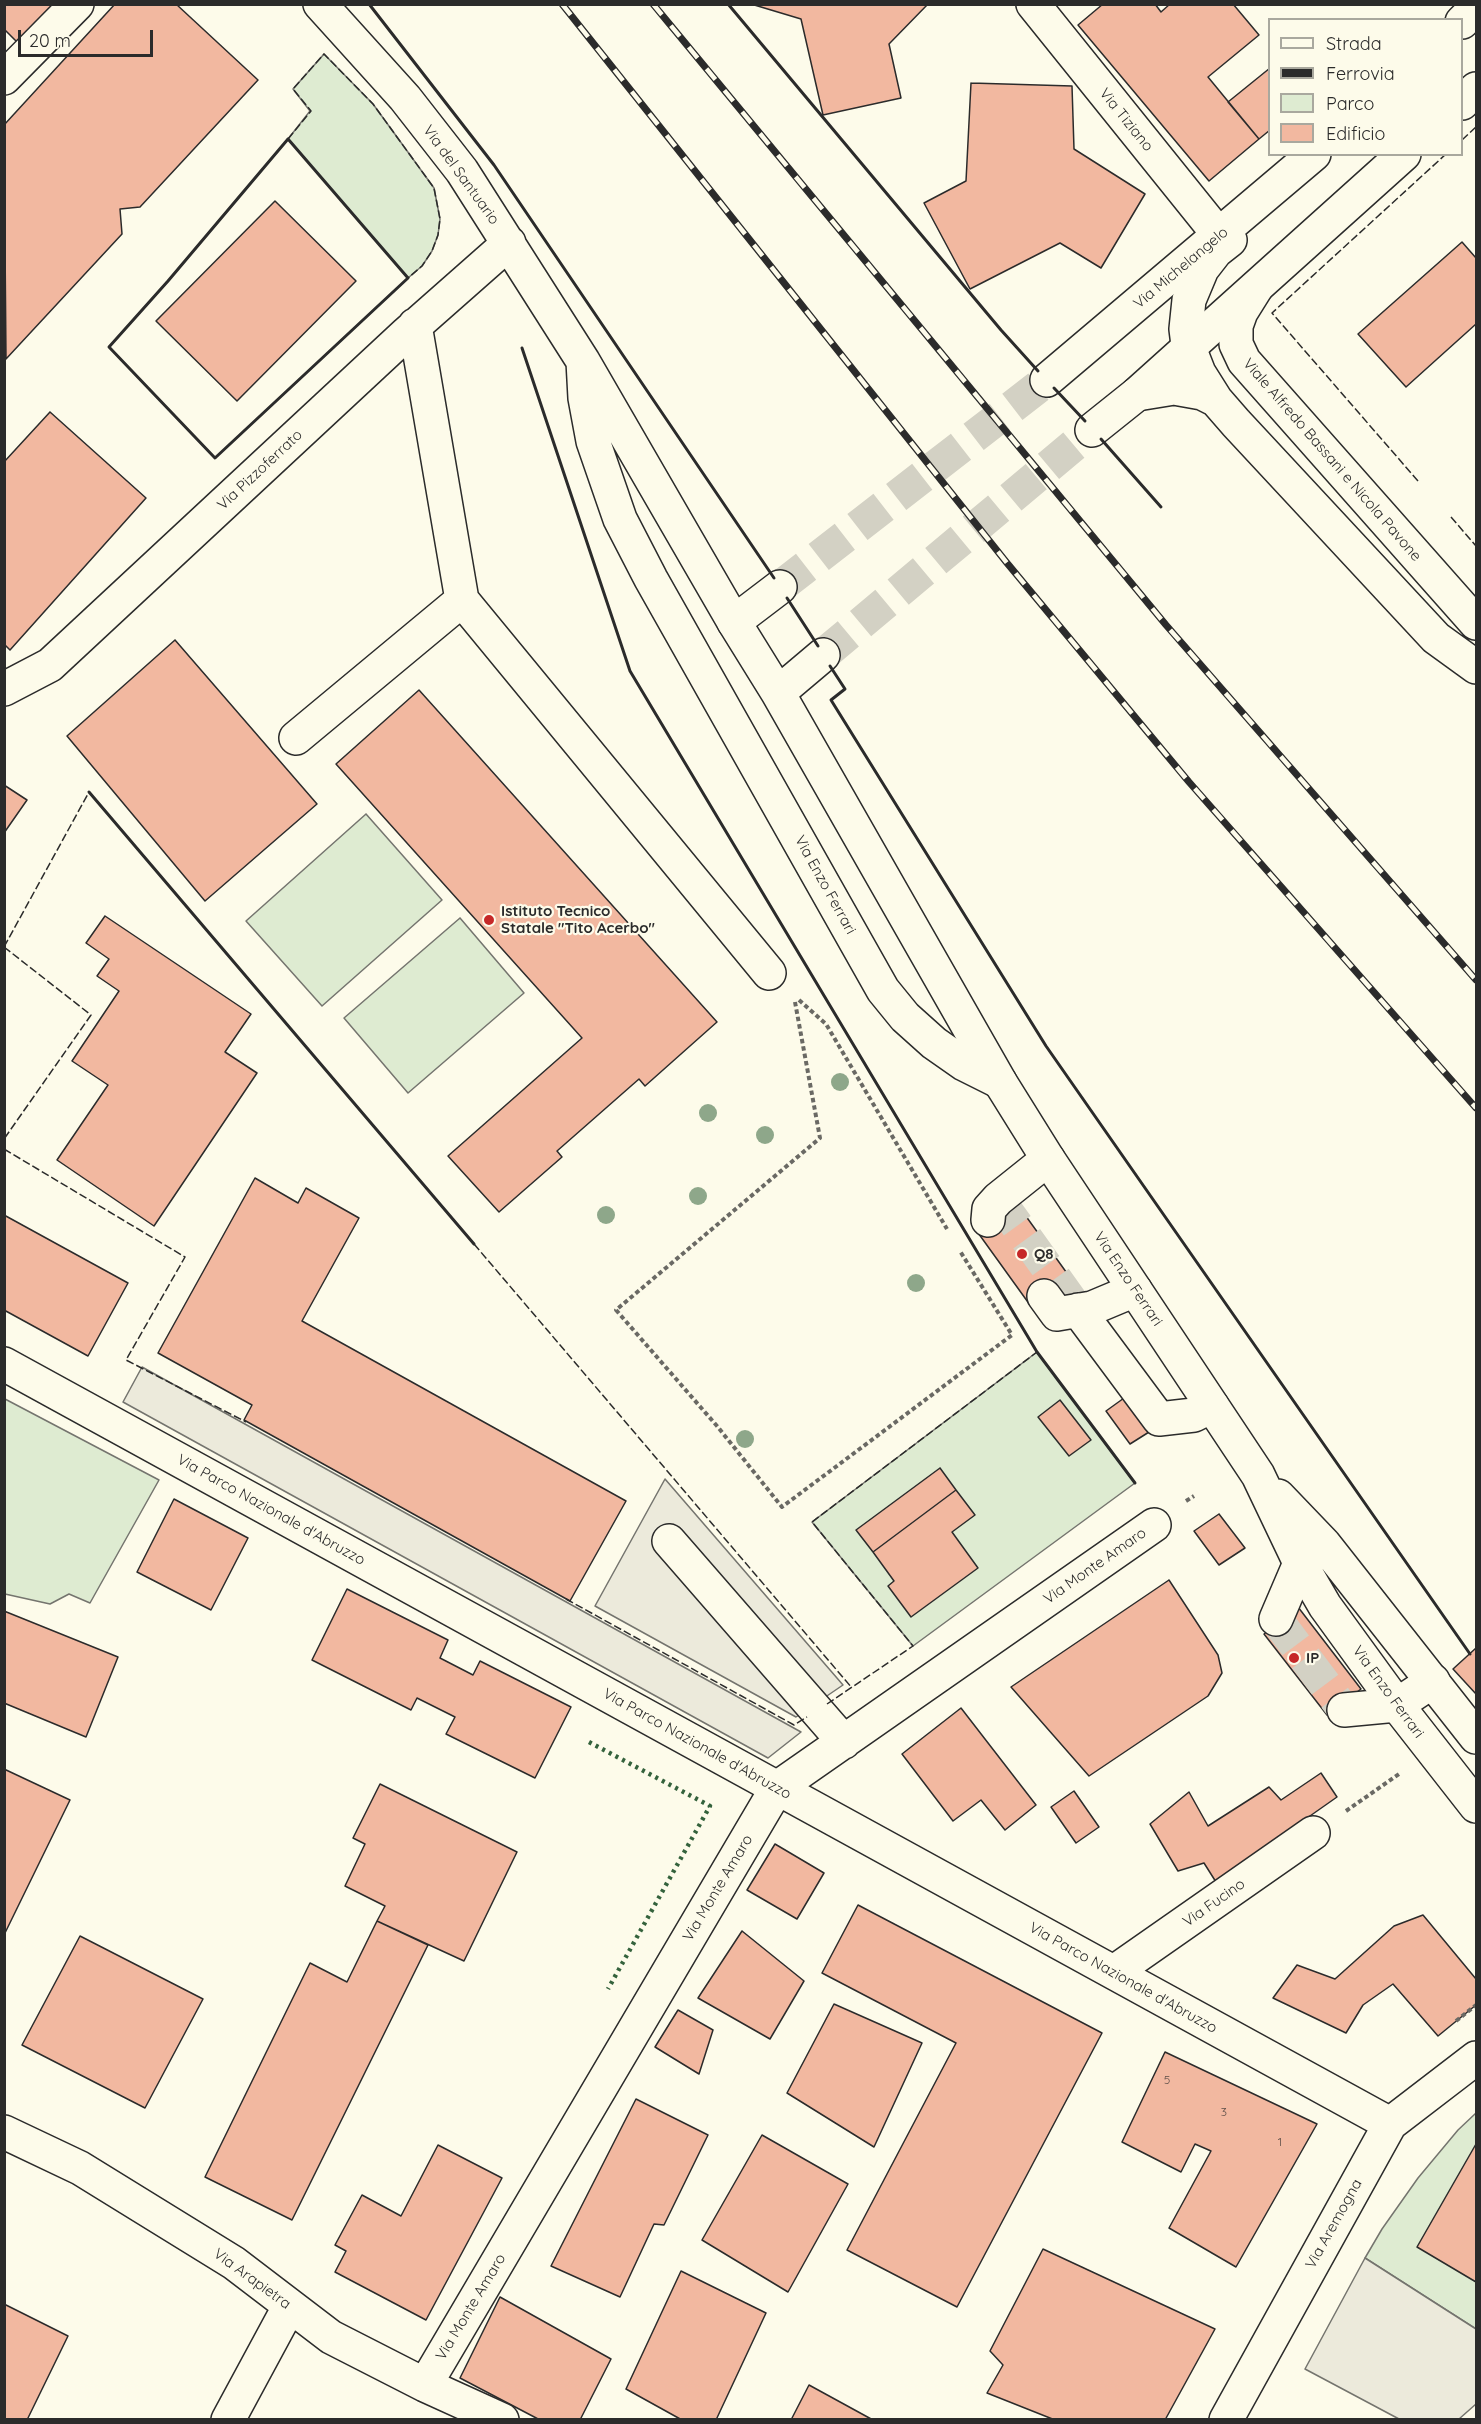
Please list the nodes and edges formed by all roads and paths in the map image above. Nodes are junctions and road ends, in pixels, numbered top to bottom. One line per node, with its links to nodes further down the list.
1 (77, 4): 6 (street)
2 (320, 4): 13 (street, Via del Santuario)
3 (1033, 4): 12 (street, Via Tiziano)
4 (1476, 8): 5 (street)
5 (1463, 20)
6 (4, 78)
7 (1476, 89): 8 (street)
8 (1463, 101)
9 (1312, 156): 12 (street, Via Michelangelo)
10 (1327, 156): 16 (street, Via Michelangelo)
11 (1402, 156): 14 (street)
12 (1219, 235): 18 (street, Via Michelangelo)
13 (509, 243): 15 (street, Via Pizzoferrato); 17 (street, Via del Santuario)
14 (1259, 283): 16 (street); 25 (street, Viale Alfredo Bassani e Nicola Pavone)
15 (415, 325): 23 (street); 29 (street, Via Pizzoferrato)
16 (1188, 345): 19 (street); 20 (street)
17 (582, 360): 24 (street, Via del Santuario); 26 (street, Via del Santuario)
18 (1047, 380)
19 (1137, 394): 20 (street); 21 (street)
20 (1216, 400): 28 (street)
21 (1092, 430)
22 (780, 587): 24 (street)
23 (462, 600): 31 (street); 32 (street)
24 (734, 622): 30 (street, Via Enzo Ferrari)
25 (1476, 623)
26 (692, 650): 33 (street, Via Enzo Ferrari)
27 (823, 655): 30 (street)
28 (1476, 668)
29 (4, 689)
30 (778, 693): 33 (street, Via Enzo Ferrari)
31 (296, 738)
32 (769, 973)
33 (1000, 1082): 34 (street, Via Enzo Ferrari)
34 (1048, 1159): 35 (street); 38 (street, Via Enzo Ferrari)
35 (988, 1220)
36 (951, 1236): 37 (path)
37 (957, 1246)
38 (1135, 1290): 40 (street); 42 (street, Via Enzo Ferrari)
39 (1044, 1296): 40 (street)
40 (1078, 1310): 42 (street)
41 (4, 1364): 53 (street, Via Parco Nazionale d'Abruzzo)
42 (1212, 1406): 45 (street, Via Enzo Ferrari)
43 (1154, 1525): 51 (street, Via Monte Amaro)
44 (669, 1541): 51 (street)
45 (1312, 1553): 46 (street); 47 (street, Via Enzo Ferrari); 48 (street, Via Enzo Ferrari)
46 (1276, 1619)
47 (1433, 1681): 48 (street); 50 (street, Via Enzo Ferrari)
48 (1397, 1705): 49 (street); 54 (street, Via Enzo Ferrari)
49 (1344, 1710)
50 (1476, 1737)
51 (844, 1742): 53 (street, Via Monte Amaro)
52 (1407, 1769): 55 (path)
53 (777, 1788): 56 (street, Via Parco Nazionale d'Abruzzo); 61 (street, Via Monte Amaro)
54 (1476, 1806)
55 (1313, 1833): 56 (street, Via Fucino)
56 (1114, 1972): 58 (street, Via Parco Nazionale d'Abruzzo)
57 (1476, 2058): 58 (street, Via Aremogna)
58 (1390, 2124): 64 (street, Via Aremogna)
59 (4, 2132): 60 (street, Via Arapietra)
60 (290, 2307): 61 (street, Via Arapietra); 62 (street)
61 (425, 2385): 63 (street, Via Arapietra)
62 (228, 2420)
63 (502, 2420)
64 (1226, 2420)

